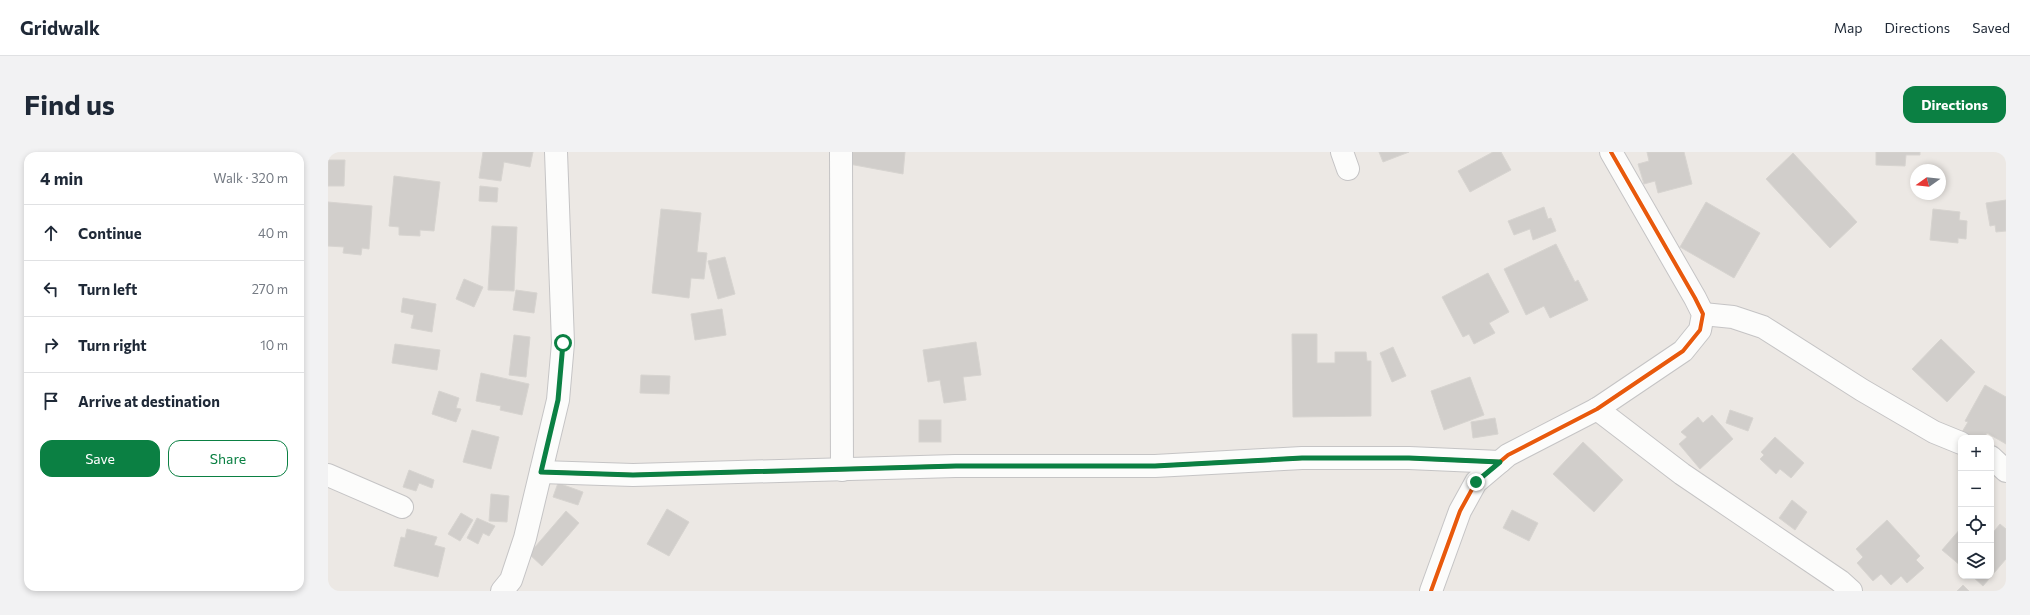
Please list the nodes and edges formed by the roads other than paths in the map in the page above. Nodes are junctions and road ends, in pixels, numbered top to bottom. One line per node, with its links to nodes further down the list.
1 (556, 152): 11 (street)
2 (841, 152): 9 (street)
3 (1611, 152): 4 (street)
4 (1703, 314): 5 (street); 6 (street)
5 (1597, 409): 8 (street); 16 (street)
6 (1958, 442)
7 (1994, 460): 10 (street)
8 (1500, 462): 9 (street); 15 (street)
9 (842, 470): 11 (street)
10 (2006, 471)
11 (541, 472): 14 (street)
12 (328, 475): 13 (street)
13 (402, 507)
14 (511, 587)
15 (1431, 591)
16 (1851, 591)

